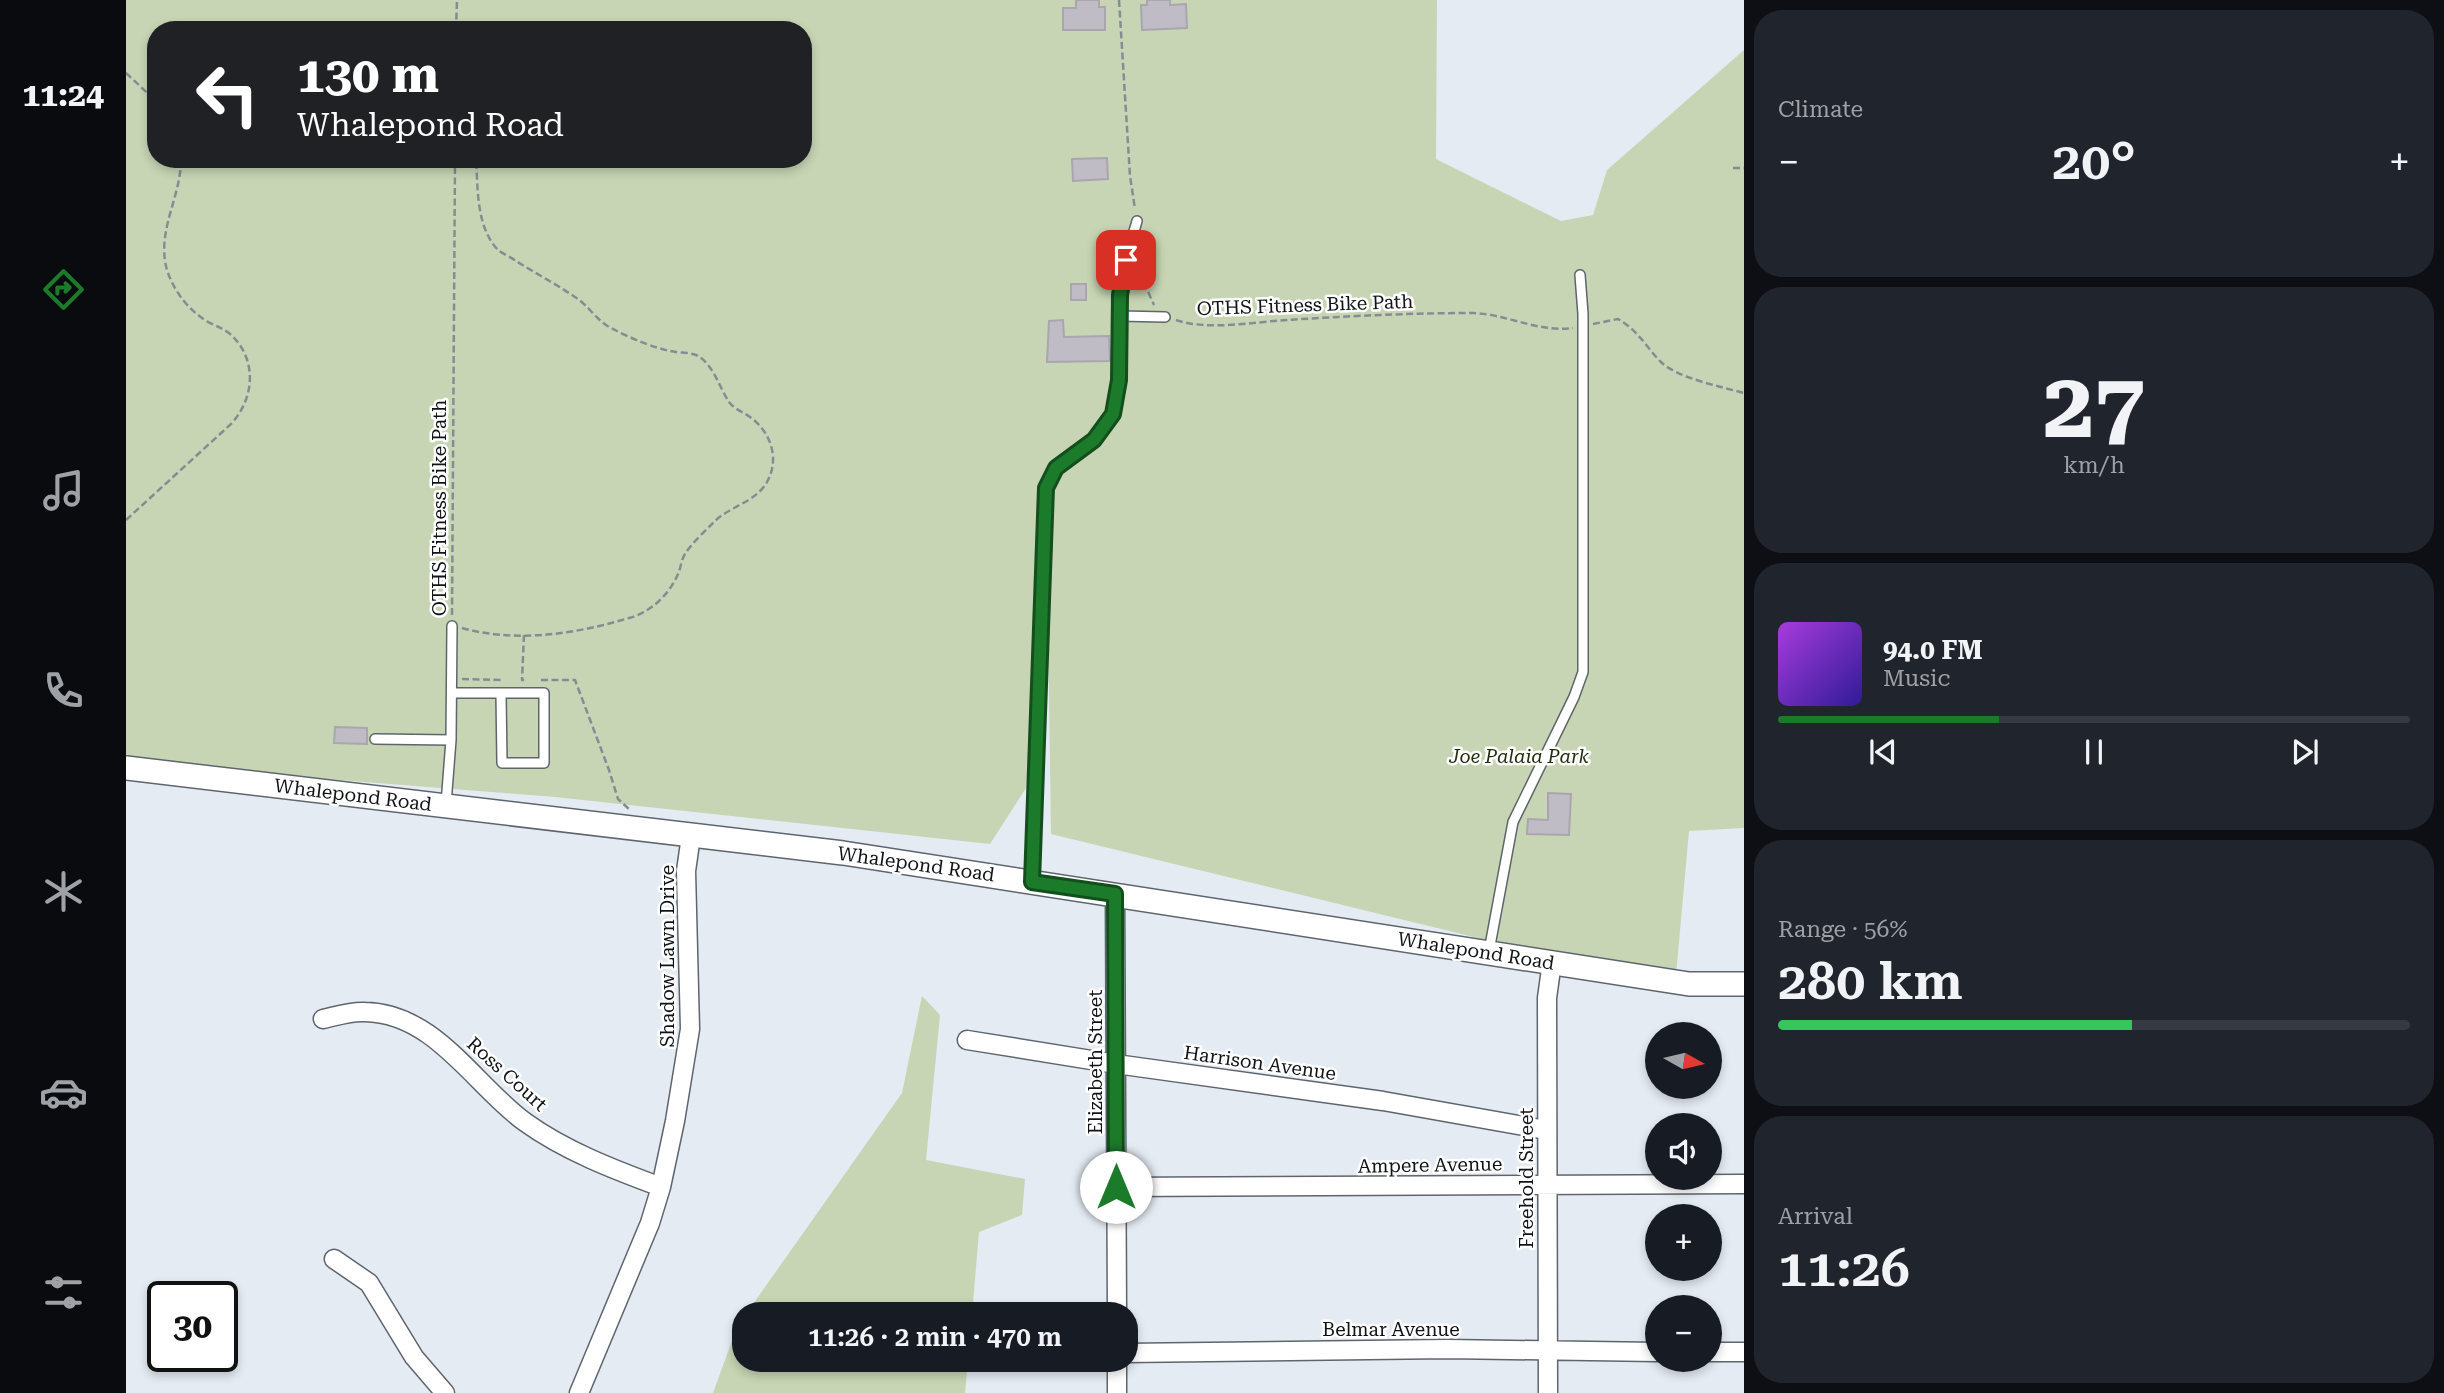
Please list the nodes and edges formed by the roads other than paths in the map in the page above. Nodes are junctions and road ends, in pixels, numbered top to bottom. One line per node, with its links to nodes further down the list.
1 (1137, 221): 3 (lane)
2 (1580, 275): 15 (lane)
3 (1120, 316): 4 (lane); 13 (lane)
4 (1166, 317)
5 (452, 626): 6 (lane)
6 (452, 693): 7 (lane); 9 (lane)
7 (501, 694): 7 (lane)
8 (375, 739): 9 (lane)
9 (451, 740): 11 (lane)
10 (126, 768): 11 (street, Whalepond Road)
11 (445, 806): 12 (street, Whalepond Road)
12 (691, 836): 13 (street, Whalepond Road); 24 (street, Shadow Lawn Drive)
13 (1032, 882): 14 (street, Whalepond Road)
14 (1115, 894): 15 (street, Whalepond Road); 20 (street, Elizabeth Street)
15 (1489, 953): 16 (street, Whalepond Road)
16 (1552, 962): 17 (street, Whalepond Road); 21 (street, Freehold Street)
17 (1744, 984)
18 (323, 1019): 24 (street, Ross Court)
19 (967, 1040): 20 (street, Harrison Avenue)
20 (1116, 1064): 21 (street, Harrison Avenue); 25 (street, Elizabeth Street)
21 (1546, 1130): 23 (street, Freehold Street)
22 (1744, 1184): 23 (street, Ampere Avenue)
23 (1547, 1185): 25 (street, Ampere Avenue); 28 (street, Freehold Street)
24 (661, 1187): 35 (street, Shadow Lawn Drive)
25 (1116, 1187): 27 (street, Elizabeth Street)
26 (334, 1259): 34 (street)
27 (1117, 1302)
28 (1548, 1351): 29 (street, Belmar Avenue); 32 (street, Belmar Avenue); 37 (street, Freehold Street)
29 (1645, 1352)
30 (1722, 1352): 31 (street)
31 (1744, 1352)
32 (1138, 1353)
33 (1117, 1372): 36 (street)
34 (444, 1393)
35 (579, 1393)
36 (1117, 1393)
37 (1548, 1393)

